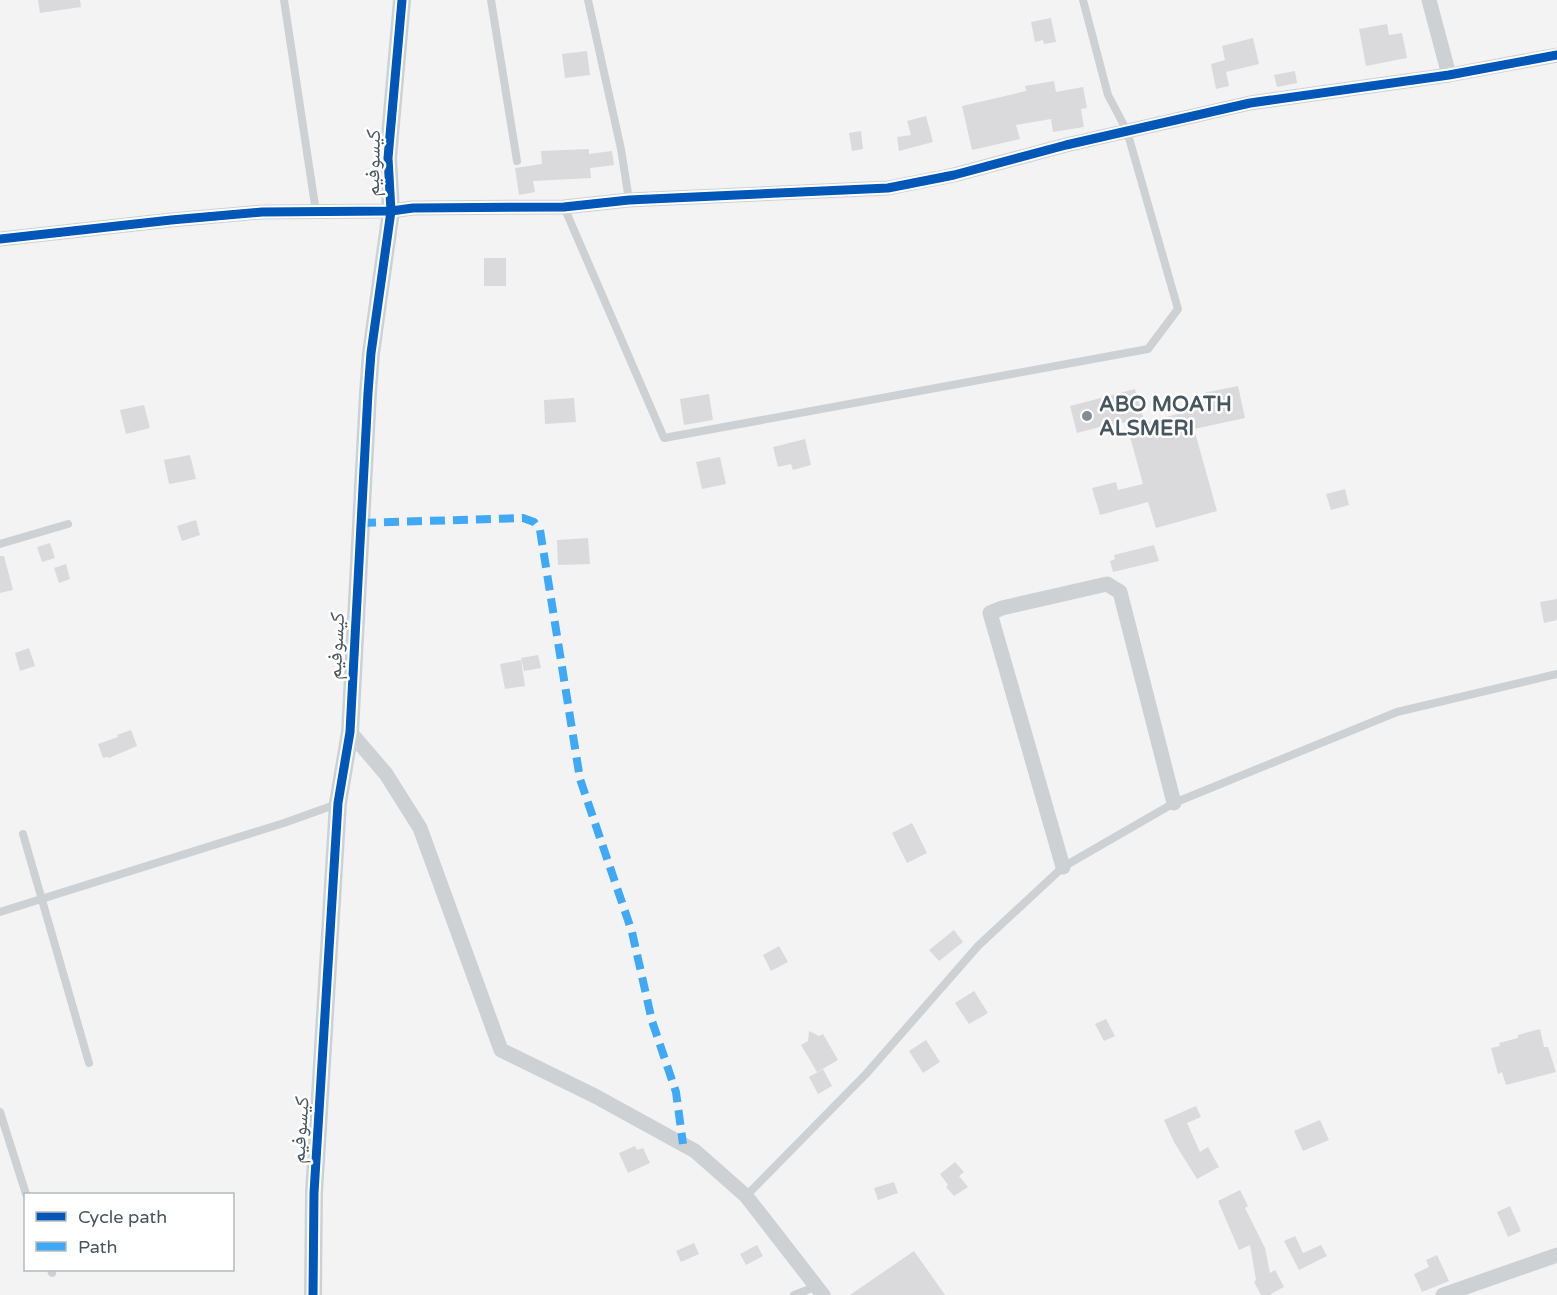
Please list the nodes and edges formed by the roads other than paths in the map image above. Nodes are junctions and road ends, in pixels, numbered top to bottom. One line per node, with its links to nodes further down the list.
1 (284, 0): 14 (lane)
2 (402, 0): 13 (street, كيسوفيم)
3 (491, 0): 10 (lane)
4 (588, 0): 11 (lane)
5 (1083, 0): 9 (lane)
6 (1429, 0): 8 (street)
7 (1557, 55): 8 (street)
8 (1449, 75): 9 (street)
9 (1127, 131): 11 (street); 12 (lane)
10 (517, 160)
11 (628, 201): 12 (street)
12 (564, 207): 13 (street)
13 (390, 211): 14 (street); 19 (street, كيسوفيم)
14 (316, 212): 15 (street)
15 (0, 239)
16 (68, 525): 17 (lane)
17 (0, 544)
18 (1557, 674): 21 (lane)
19 (350, 732): 20 (street, كيسوفيم); 29 (street)
20 (338, 803): 24 (lane); 32 (street, كيسوفيم)
21 (1174, 803): 23 (lane); 23 (street)
22 (22, 834): 24 (lane)
23 (1063, 867): 29 (lane)
24 (42, 899): 25 (lane); 26 (lane)
25 (0, 912)
26 (89, 1063)
27 (0, 1112): 28 (lane)
28 (26, 1193)
29 (746, 1196): 31 (street)
30 (1557, 1255): 34 (street)
31 (819, 1291): 33 (lane)
32 (313, 1295)
33 (794, 1295)
34 (1443, 1295)

